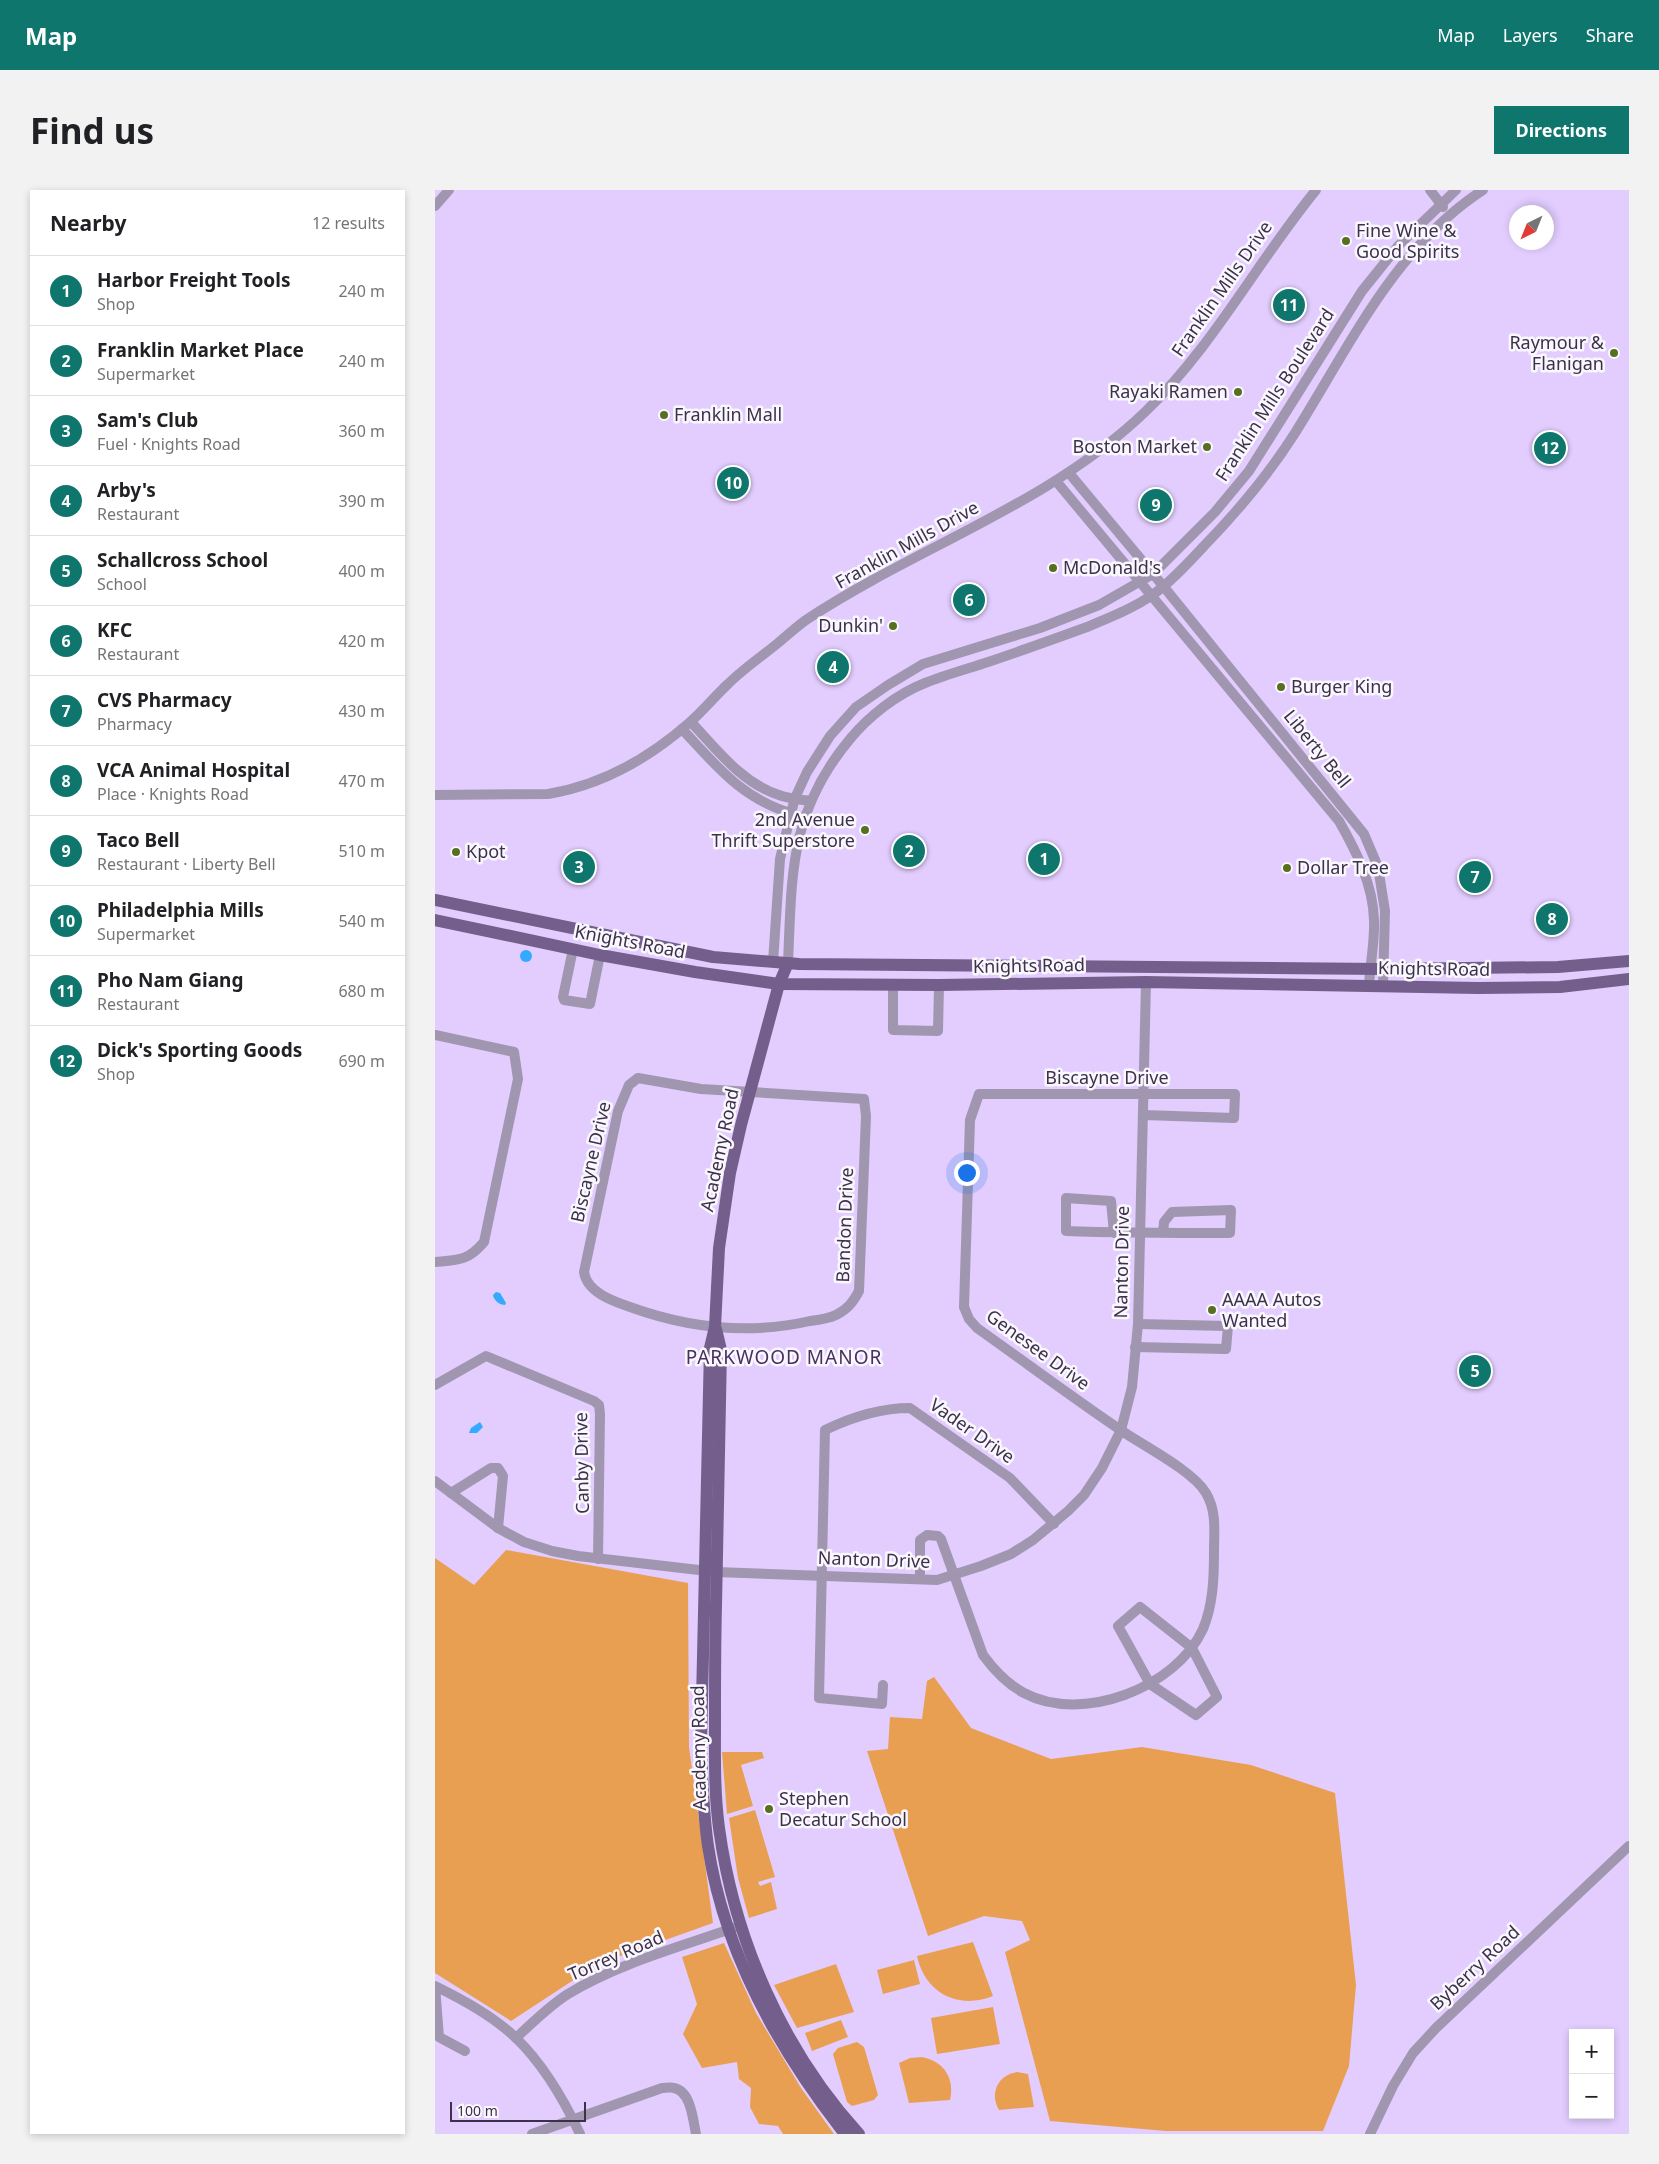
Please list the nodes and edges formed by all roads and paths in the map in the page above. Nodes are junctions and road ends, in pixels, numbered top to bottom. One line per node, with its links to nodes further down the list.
1 (449, 190): 8 (street)
2 (1316, 190): 10 (street, Franklin Mills Drive)
3 (1430, 190): 6 (street)
4 (1483, 190): 7 (street, Franklin Mills Boulevard)
5 (1451, 191): 6 (street, Franklin Mills Boulevard); 7 (street, Franklin Mills Boulevard)
6 (1441, 203): 9 (street); 12 (street, Franklin Mills Boulevard)
7 (1459, 205): 9 (street, Franklin Mills Boulevard)
8 (435, 206)
9 (1449, 215): 14 (street, Franklin Mills Boulevard)
10 (1069, 473): 11 (street, Franklin Mills Drive); 12 (street, Liberty Bell)
11 (1056, 481): 13 (street, Liberty Bell); 16 (street, Franklin Mills Drive)
12 (1153, 574): 13 (street, Franklin Mills Boulevard); 14 (street, Liberty Bell)
13 (1141, 581): 15 (street, Liberty Bell); 19 (street, Franklin Mills Boulevard)
14 (1164, 587): 15 (street, Franklin Mills Boulevard); 32 (street, Liberty Bell)
15 (1151, 594): 20 (street, Franklin Mills Boulevard); 31 (street, Liberty Bell)
16 (691, 722): 17 (street, Franklin Mills Drive); 19 (street)
17 (682, 729): 18 (street, Franklin Mills Drive); 21 (street)
18 (435, 795)
19 (795, 798): 20 (street); 21 (street, Franklin Mills Boulevard)
20 (810, 801): 22 (street, Franklin Mills Boulevard)
21 (791, 813): 22 (street); 29 (street, Franklin Mills Boulevard)
22 (805, 817): 30 (street, Franklin Mills Boulevard)
23 (435, 900): 25 (main road, Knights Road)
24 (435, 920): 26 (main road, Knights Road)
25 (578, 929): 26 (main road); 29 (main road, Knights Road)
26 (573, 949): 27 (main road, Knights Road); 27 (street)
27 (600, 955): 35 (main road, Knights Road)
28 (1629, 960): 32 (main road, Knights Road)
29 (773, 962): 30 (main road, Knights Road); 35 (main road)
30 (788, 963): 31 (main road, Knights Road); 35 (main road, Academy Road)
31 (1370, 969): 32 (main road, Knights Road); 38 (street, Liberty Bell)
32 (1383, 969): 39 (street, Liberty Bell)
33 (1629, 979): 39 (main road, Knights Road)
34 (1146, 982): 37 (main road, Knights Road); 38 (main road, Knights Road); 43 (street, Nanton Drive)
35 (779, 984): 36 (main road, Knights Road); 41 (main road, Academy Road)
36 (893, 985): 37 (main road, Knights Road); 37 (street)
37 (939, 985)
38 (1369, 986): 39 (main road, Knights Road)
39 (1383, 986)
40 (435, 1035): 49 (street)
41 (750, 1092): 44 (street, Biscayne Drive); 50 (street, Biscayne Drive); 52 (main road, Academy Road)
42 (984, 1094): 43 (street, Biscayne Drive); 55 (street, Genesee Drive)
43 (1143, 1095): 45 (street, Nanton Drive); 45 (street, Biscayne Drive)
44 (864, 1100): 52 (street, Bandon Drive)
45 (1143, 1115): 47 (street, Nanton Drive)
46 (1114, 1233): 46 (street); 47 (street)
47 (1139, 1234): 48 (street); 51 (street, Nanton Drive)
48 (1163, 1234): 48 (street)
49 (435, 1262)
50 (585, 1277): 52 (street, Bandon Drive)
51 (1137, 1324): 53 (street, Nanton Drive); 53 (street)
52 (715, 1326): 61 (main road, Academy Road)
53 (1135, 1347): 55 (street, Nanton Drive)
54 (435, 1385): 60 (street, Canby Drive)
55 (1121, 1430): 58 (street, Nanton Drive); 65 (street, Genesee Drive)
56 (435, 1481): 57 (street, Nanton Drive)
57 (451, 1493): 59 (street, Nanton Drive); 59 (street)
58 (1054, 1524): 62 (street, Vader Drive); 63 (street, Nanton Drive)
59 (498, 1528): 60 (street, Nanton Drive)
60 (598, 1559): 61 (street, Nanton Drive)
61 (711, 1571): 62 (street, Nanton Drive); 69 (main road, Academy Road); 70 (main road, Academy Road)
62 (822, 1574): 64 (street, Nanton Drive); 67 (street)
63 (953, 1575): 64 (street, Nanton Drive); 64 (street); 66 (street)
64 (920, 1579)
65 (1192, 1648): 66 (street); 66 (street); 66 (street)
66 (1150, 1684)
67 (883, 1685)
68 (1629, 1846): 80 (street, Byberry Road)
69 (741, 1925): 70 (street, Torrey Road); 79 (main road, Academy Road)
70 (728, 1929): 72 (street, Torrey Road); 78 (main road, Academy Road)
71 (435, 1986): 72 (street); 73 (street)
72 (516, 2038): 74 (street)
73 (465, 2051)
74 (573, 2119): 75 (street); 76 (street); 77 (street)
75 (532, 2134)
76 (580, 2134)
77 (696, 2134)
78 (845, 2134)
79 (859, 2134)
80 (1370, 2134)

